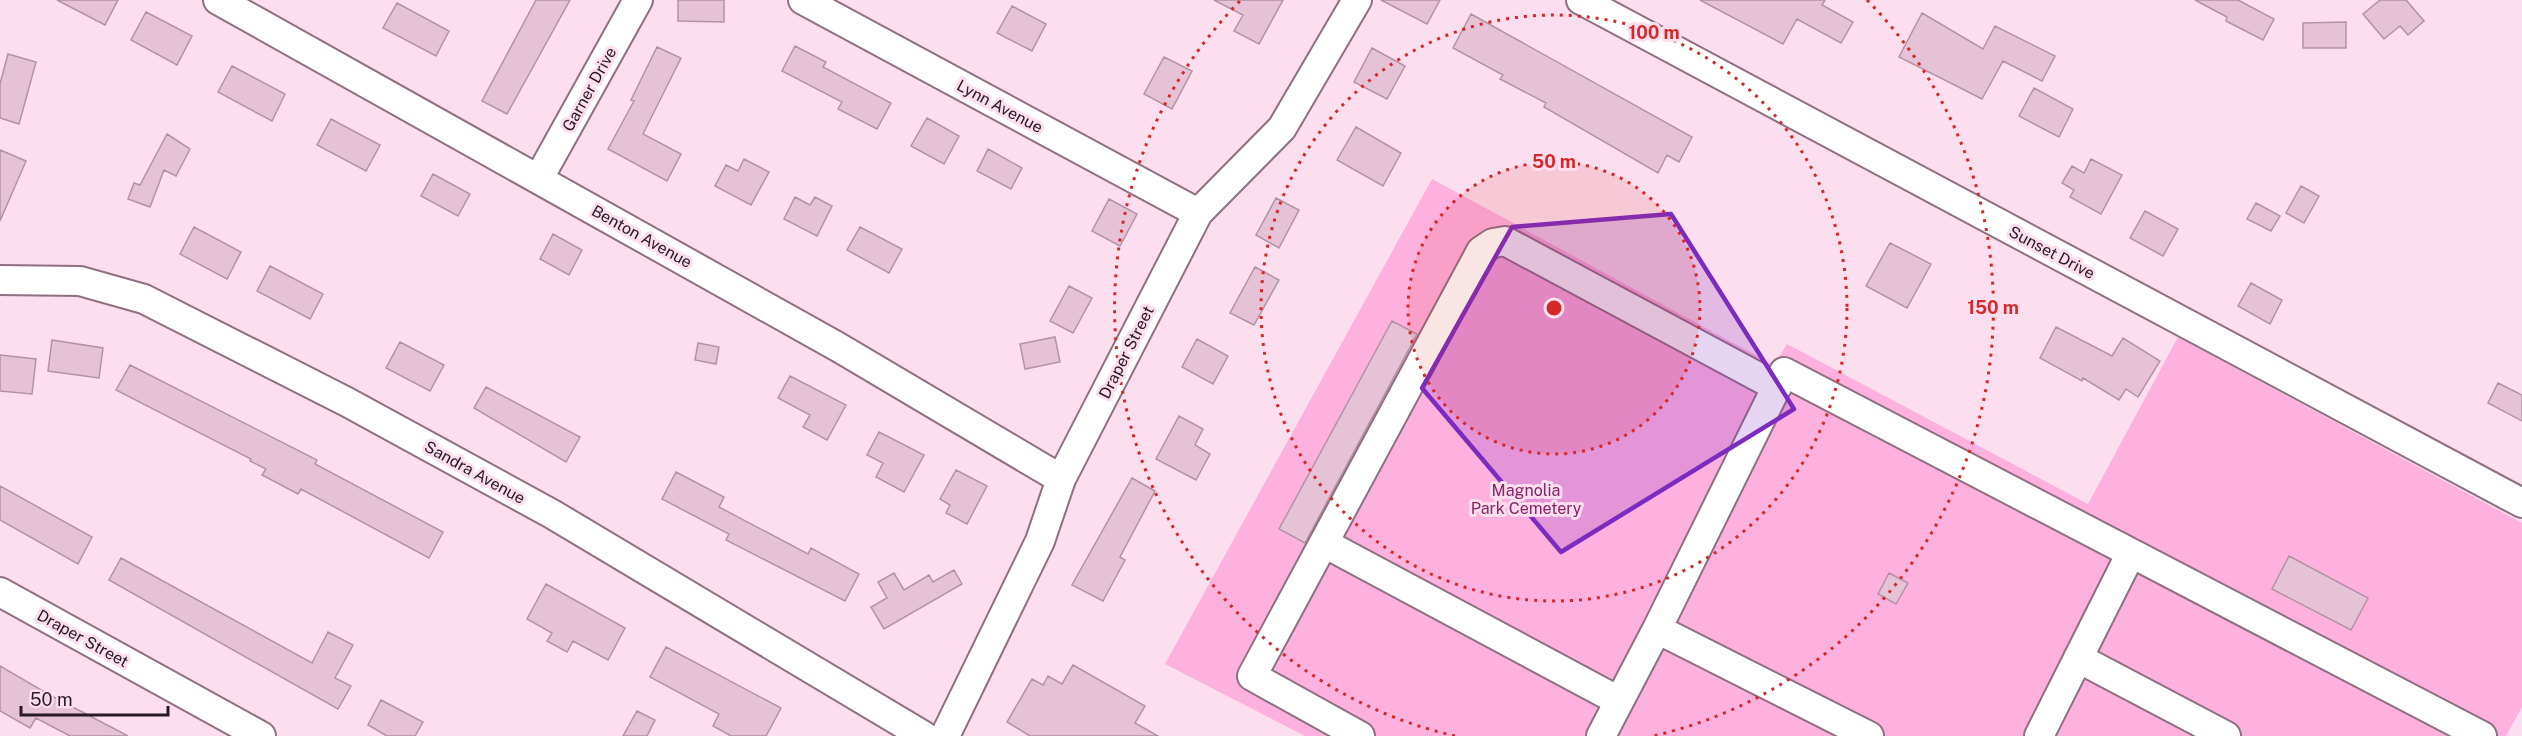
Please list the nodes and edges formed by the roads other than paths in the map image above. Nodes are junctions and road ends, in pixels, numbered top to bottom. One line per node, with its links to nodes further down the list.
1 (218, 0): 6 (street, Benton Avenue)
2 (638, 0): 6 (street, Garner Drive)
3 (803, 0): 7 (street, Lynn Avenue)
4 (1357, 0): 7 (street, Draper Street)
5 (1581, 0): 11 (street, Sunset Drive)
6 (538, 178): 10 (street, Benton Avenue)
7 (1198, 213): 10 (street, Draper Street)
8 (0, 280): 19 (street, Sandra Avenue)
9 (1777, 387): 12 (street); 13 (street); 15 (street)
10 (1061, 479): 20 (street, Draper Street)
11 (2522, 503)
12 (1324, 543): 17 (street); 21 (street)
13 (2131, 553): 16 (street); 26 (street)
14 (0, 592): 18 (street, Draper Street)
15 (1657, 629): 17 (street); 23 (street)
16 (2078, 658): 24 (street); 25 (street)
17 (1619, 701): 22 (street)
18 (261, 736)
19 (924, 736)
20 (945, 736)
21 (1360, 736)
22 (1601, 736)
23 (1869, 736)
24 (2038, 736)
25 (2226, 736)
26 (2482, 736)

